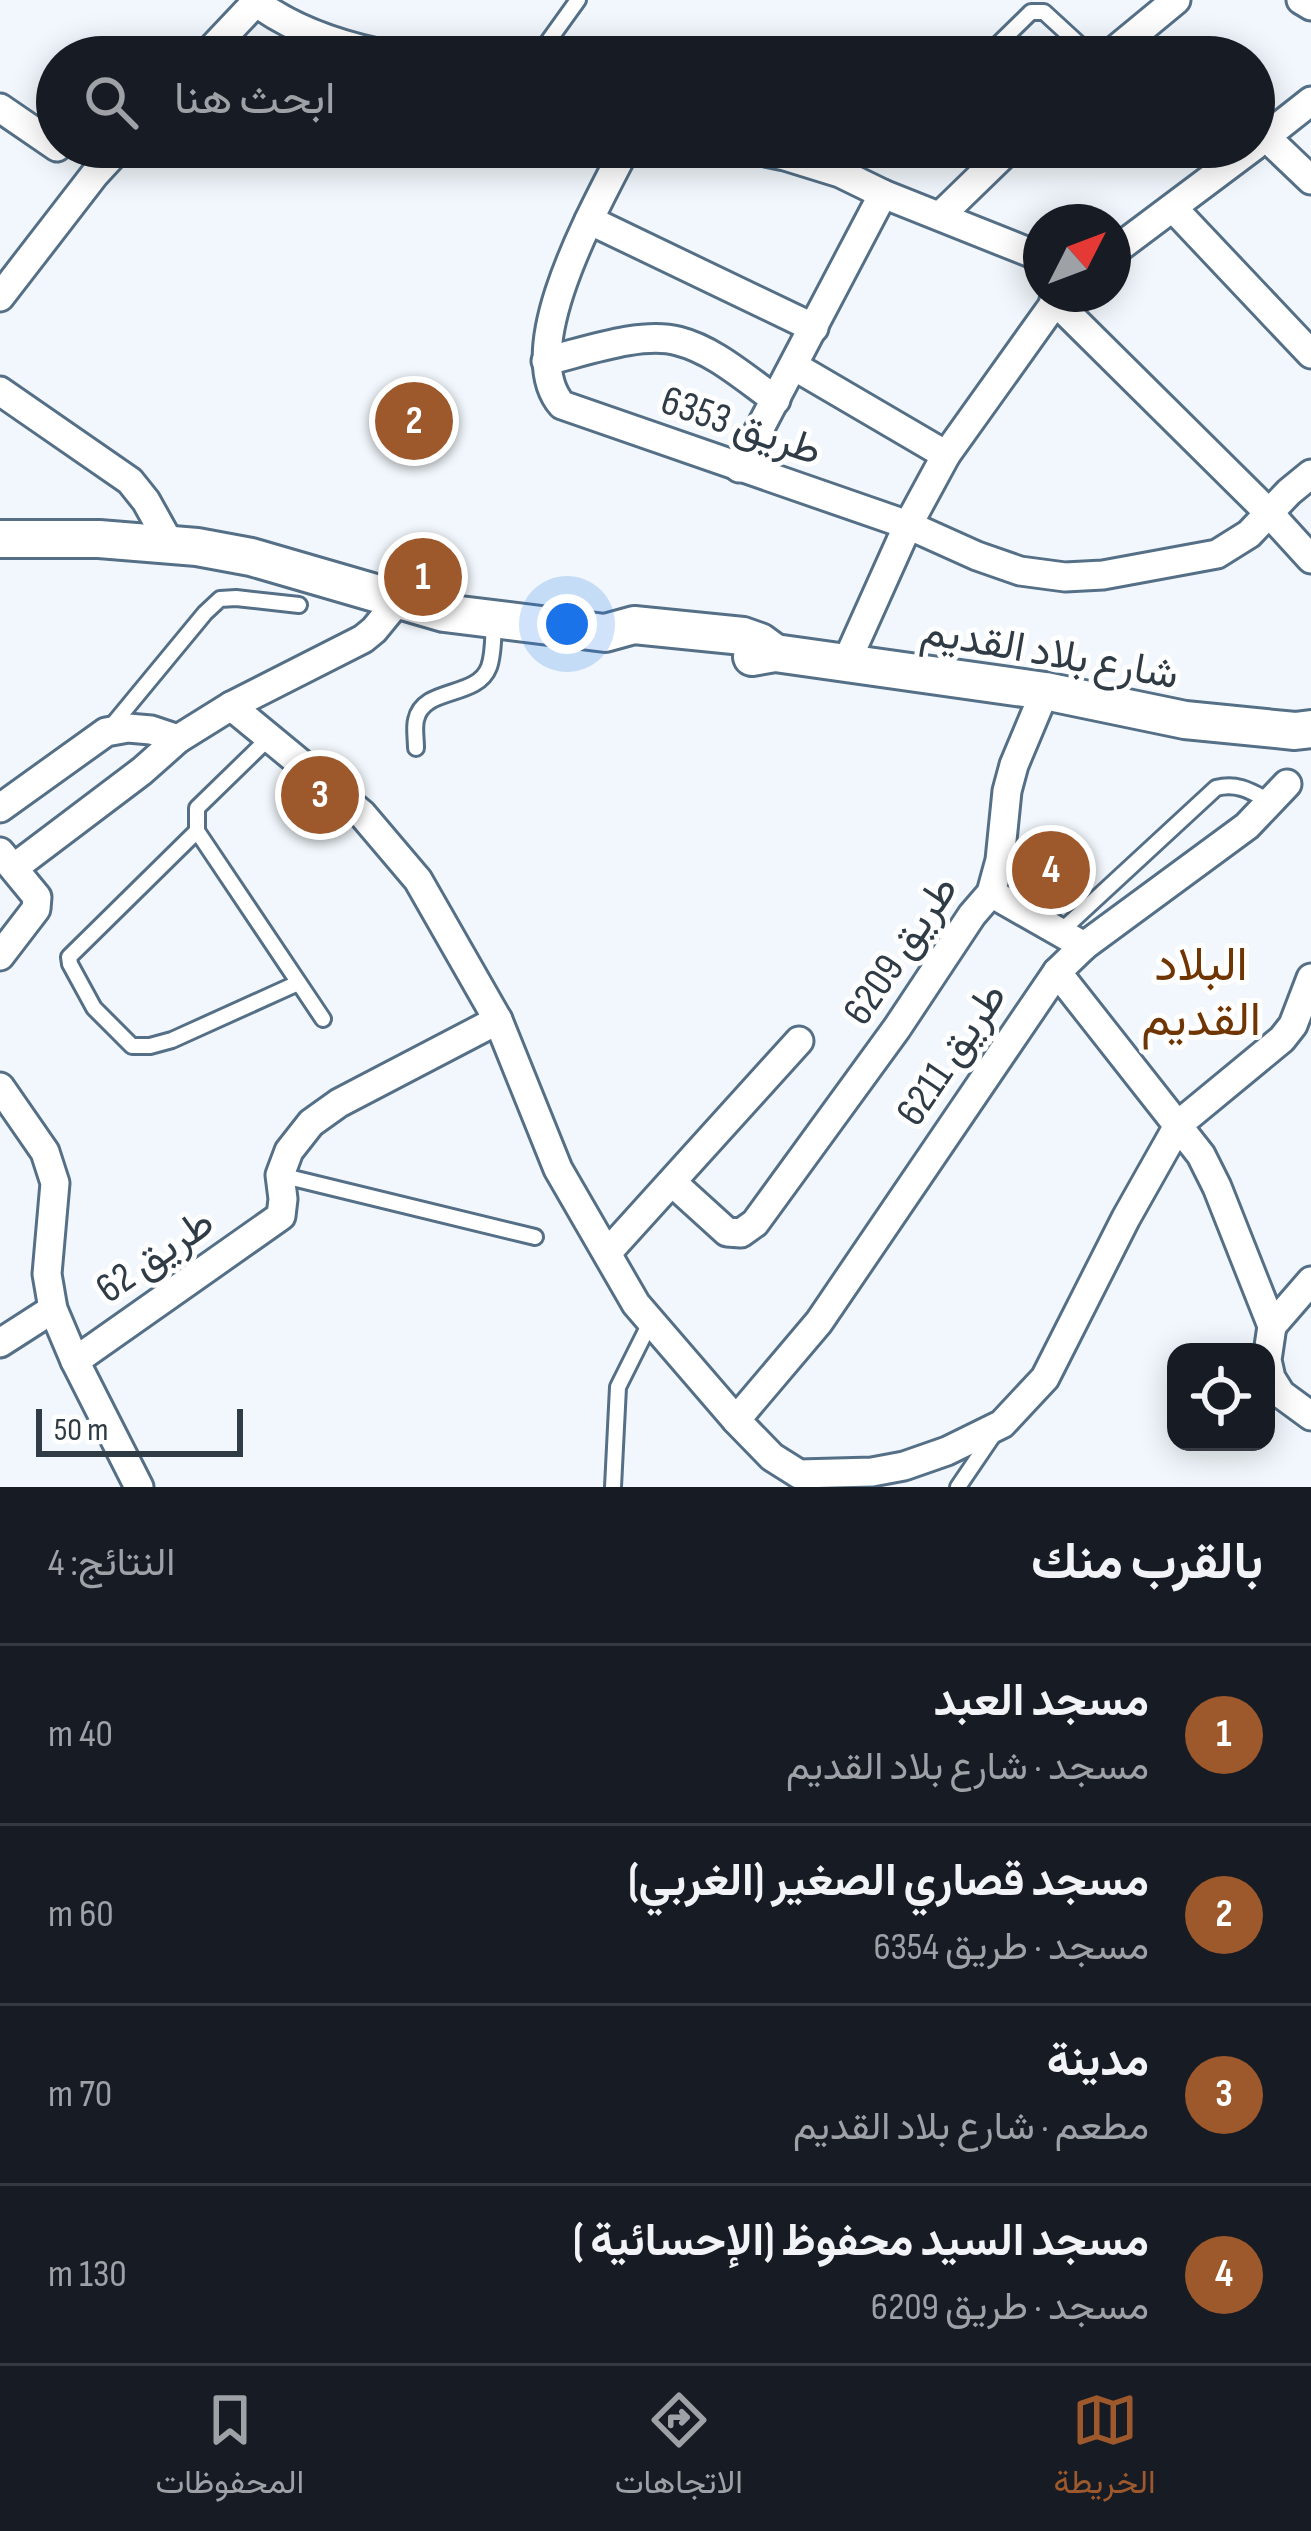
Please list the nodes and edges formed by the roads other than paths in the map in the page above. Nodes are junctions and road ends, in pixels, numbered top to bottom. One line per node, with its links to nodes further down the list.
1 (578, 0): 8 (lane)
2 (1176, 0): 11 (street)
3 (1300, 0): 5 (street)
4 (255, 1): 6 (street); 7 (street)
5 (1311, 6)
6 (223, 36)
7 (322, 36)
8 (552, 36)
9 (1006, 36): 10 (lane)
10 (1070, 36)
11 (1132, 36)
12 (1311, 101): 14 (street)
13 (0, 108): 15 (street)
14 (1275, 130)
15 (36, 133)
16 (1275, 155): 24 (street)
17 (87, 168): 23 (street)
18 (101, 168): 23 (street)
19 (615, 168): 28 (street)
20 (824, 168): 25 (street)
21 (989, 168): 27 (street)
22 (1226, 168): 26 (street)
23 (95, 174): 31 (street)
24 (1311, 180)
25 (883, 194): 27 (street); 34 (street)
26 (1174, 208): 29 (street); 35 (street)
27 (941, 215): 30 (street)
28 (589, 220): 34 (street); 36 (street)
29 (1131, 239)
30 (1023, 249)
31 (0, 297)
32 (1046, 312): 40 (street)
33 (1072, 312): 43 (street)
34 (814, 328): 37 (street)
35 (1311, 354)
36 (546, 361): 39 (street, طريق 6353); 41 (street, طريق 6353)
37 (794, 366): 39 (street); 40 (street, طريق 6353)
38 (0, 391): 46 (street)
39 (776, 400): 41 (street)
40 (946, 455): 44 (street)
41 (739, 468): 44 (street, طريق 6353)
42 (1311, 475): 43 (street, طريق 6353)
43 (1270, 514): 44 (street, طريق 6353); 47 (street)
44 (908, 525): 51 (street)
45 (0, 539): 46 (street, شارع بلاد القديم)
46 (170, 544): 48 (street, شارع بلاد القديم)
47 (1311, 559)
48 (397, 602): 50 (street, شارع بلاد القديم); 53 (street)
49 (299, 605): 55 (lane)
50 (494, 620): 51 (street, شارع بلاد القديم); 58 (lane)
51 (846, 663): 52 (street, شارع بلاد القديم)
52 (1045, 691): 54 (street, شارع بلاد القديم); 63 (street, طريق 6209)
53 (231, 706): 56 (street); 57 (street)
54 (1303, 730): 59 (street)
55 (106, 732): 57 (street); 60 (street)
56 (270, 737): 61 (lane); 70 (street)
57 (178, 739): 62 (street)
58 (416, 748)
59 (1290, 794): 64 (street, طريق 6211); 64 (lane)
60 (0, 808)
61 (197, 831): 67 (lane); 67 (lane)
62 (7, 859): 65 (street)
63 (991, 893): 64 (street); 75 (street, طريق 6209)
64 (1072, 939): 66 (street, طريق 6211)
65 (0, 956)
66 (1057, 971): 73 (street); 85 (street, طريق 6211)
67 (298, 983): 69 (lane)
68 (1310, 984): 73 (street)
69 (323, 1019)
70 (498, 1021): 74 (street); 77 (street)
71 (799, 1041): 75 (street)
72 (0, 1087): 79 (street, طريق 62)
73 (1179, 1124): 81 (street); 86 (street)
74 (280, 1175): 76 (lane); 83 (street, طريق 62)
75 (673, 1183): 77 (street)
76 (535, 1237)
77 (608, 1252): 80 (street)
78 (1311, 1281): 81 (street)
79 (53, 1309): 82 (street); 83 (street, طريق 62)
80 (651, 1321): 85 (street); 89 (lane)
81 (1271, 1327): 84 (street)
82 (0, 1343)
83 (75, 1361): 88 (street, طريق 62)
84 (1311, 1416)
85 (736, 1420): 87 (street)
86 (1002, 1424): 87 (street); 90 (lane)
87 (799, 1481)
88 (139, 1487)
89 (614, 1487)
90 (958, 1487)

